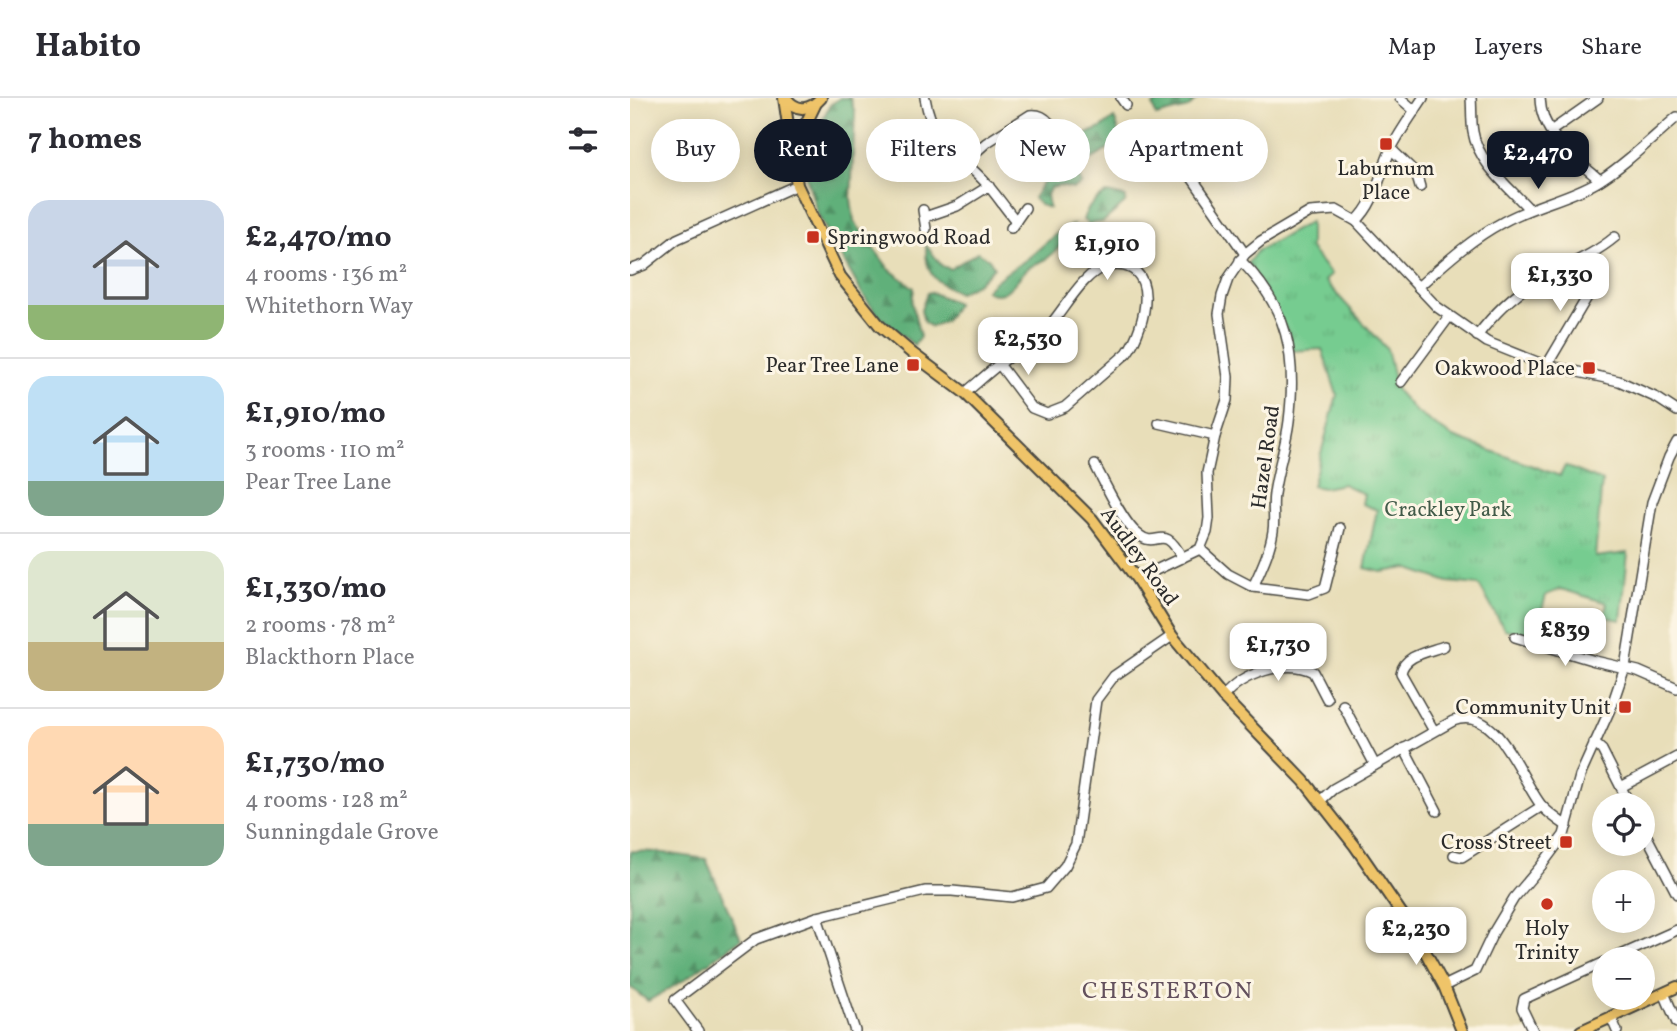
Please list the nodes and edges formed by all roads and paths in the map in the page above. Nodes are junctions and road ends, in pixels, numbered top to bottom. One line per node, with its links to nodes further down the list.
1 (785, 98): 8 (main road); 11 (main road, Audley Road)
2 (925, 98): 13 (street)
3 (1400, 98): 9 (street)
4 (1423, 98): 9 (street)
5 (1472, 98): 26 (street)
6 (1540, 98): 16 (street)
7 (1598, 98): 16 (street)
8 (818, 101): 12 (main road, Audley Road)
9 (1415, 111): 17 (street)
10 (1677, 117): 19 (street)
11 (788, 119)
12 (809, 119)
13 (930, 119)
14 (1024, 119): 15 (street)
15 (1046, 119)
16 (1551, 131): 19 (street)
17 (1391, 149): 24 (street); 27 (street)
18 (981, 178): 23 (street)
19 (1600, 180): 26 (street)
20 (797, 182): 22 (main road, Audley Road)
21 (1194, 182): 30 (street, Hazel Road)
22 (797, 185): 31 (street); 39 (main road, Audley Road)
23 (989, 186): 25 (street); 28 (street)
24 (1420, 187)
25 (1025, 208)
26 (1529, 209): 33 (street)
27 (1356, 221): 30 (street); 33 (street)
28 (926, 229)
29 (1615, 237): 35 (street)
30 (1242, 257): 42 (street); 49 (street, Hazel Road)
31 (630, 271)
32 (1599, 277): 37 (street)
33 (1418, 287): 34 (street)
34 (1449, 317): 35 (street); 38 (street)
35 (1477, 336): 37 (street)
36 (999, 364): 36 (street); 39 (street)
37 (1547, 365): 40 (street)
38 (1401, 382)
39 (965, 393): 48 (main road, Audley Road)
40 (1677, 411)
41 (1158, 423): 42 (street)
42 (1215, 436): 46 (street)
43 (1677, 442): 53 (street)
44 (1095, 465): 47 (street)
45 (1340, 528): 49 (street)
46 (1200, 549): 47 (street); 49 (street)
47 (1182, 558): 48 (street)
48 (1138, 579): 50 (main road, Audley Road)
49 (1253, 587)
50 (1172, 636): 55 (main road, Audley Road); 73 (street)
51 (1515, 637): 53 (street)
52 (1444, 646): 58 (street)
53 (1625, 667): 54 (street); 59 (street)
54 (1677, 688)
55 (1223, 697): 56 (street); 65 (main road, Audley Road)
56 (1327, 699)
57 (1343, 705): 62 (street)
58 (1434, 732): 60 (street); 66 (street)
59 (1594, 743): 63 (street); 68 (street)
60 (1404, 748): 62 (street); 67 (street)
61 (1677, 757): 63 (street)
62 (1375, 765): 65 (street)
63 (1621, 787): 64 (street)
64 (1624, 793)
65 (1320, 801): 77 (main road, Audley Road)
66 (1542, 806): 68 (street); 70 (street)
67 (1437, 811)
68 (1567, 827): 77 (street)
69 (1655, 849): 71 (street)
70 (1454, 855)
71 (1674, 881): 72 (street)
72 (1677, 894)
73 (817, 917): 82 (street); 83 (street)
74 (1677, 930): 75 (street)
75 (1639, 947)
76 (1592, 968): 85 (street)
77 (1444, 986): 84 (main road, Audley Road)
78 (1677, 987): 79 (main road)
79 (1664, 993): 80 (main road); 81 (street)
80 (1611, 1017): 86 (main road); 87 (street)
81 (1677, 1023)
82 (698, 1031)
83 (855, 1031)
84 (1462, 1031)
85 (1534, 1031)
86 (1581, 1031)
87 (1617, 1031)

